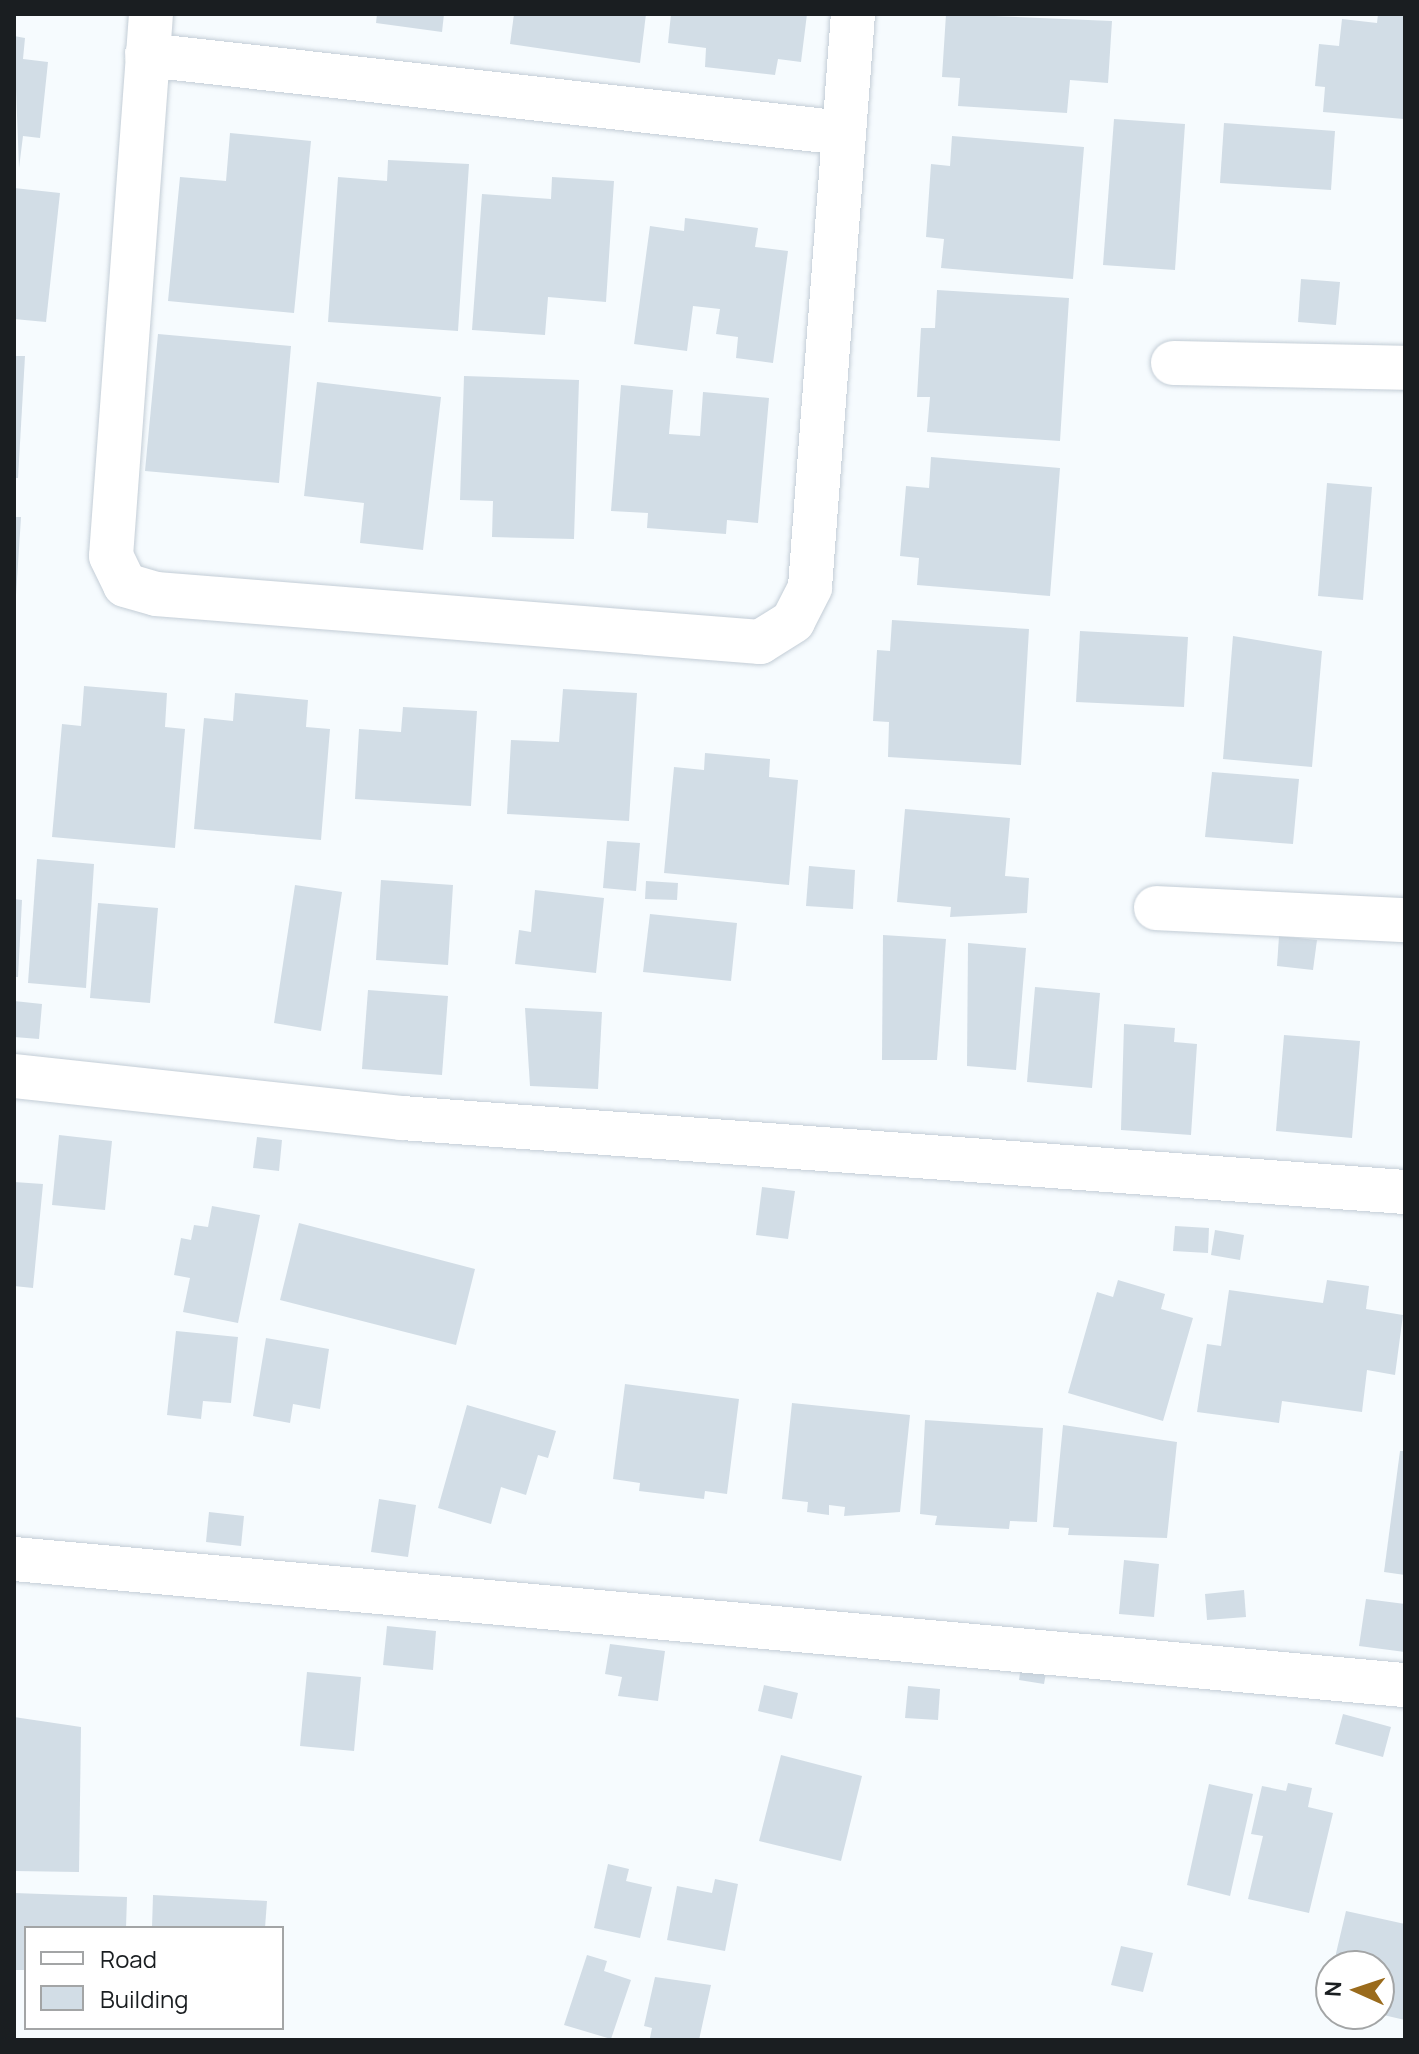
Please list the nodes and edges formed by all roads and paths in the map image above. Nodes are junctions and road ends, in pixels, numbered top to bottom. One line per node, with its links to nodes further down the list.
1 (853, 14): 3 (street)
2 (149, 34): 3 (street); 3 (street)
3 (843, 133)
4 (1173, 363): 5 (street)
5 (1405, 368)
6 (1156, 908): 7 (street)
7 (1405, 920)
8 (14, 1076): 9 (street)
9 (1405, 1192)
10 (14, 1559): 11 (street)
11 (1405, 1685)

